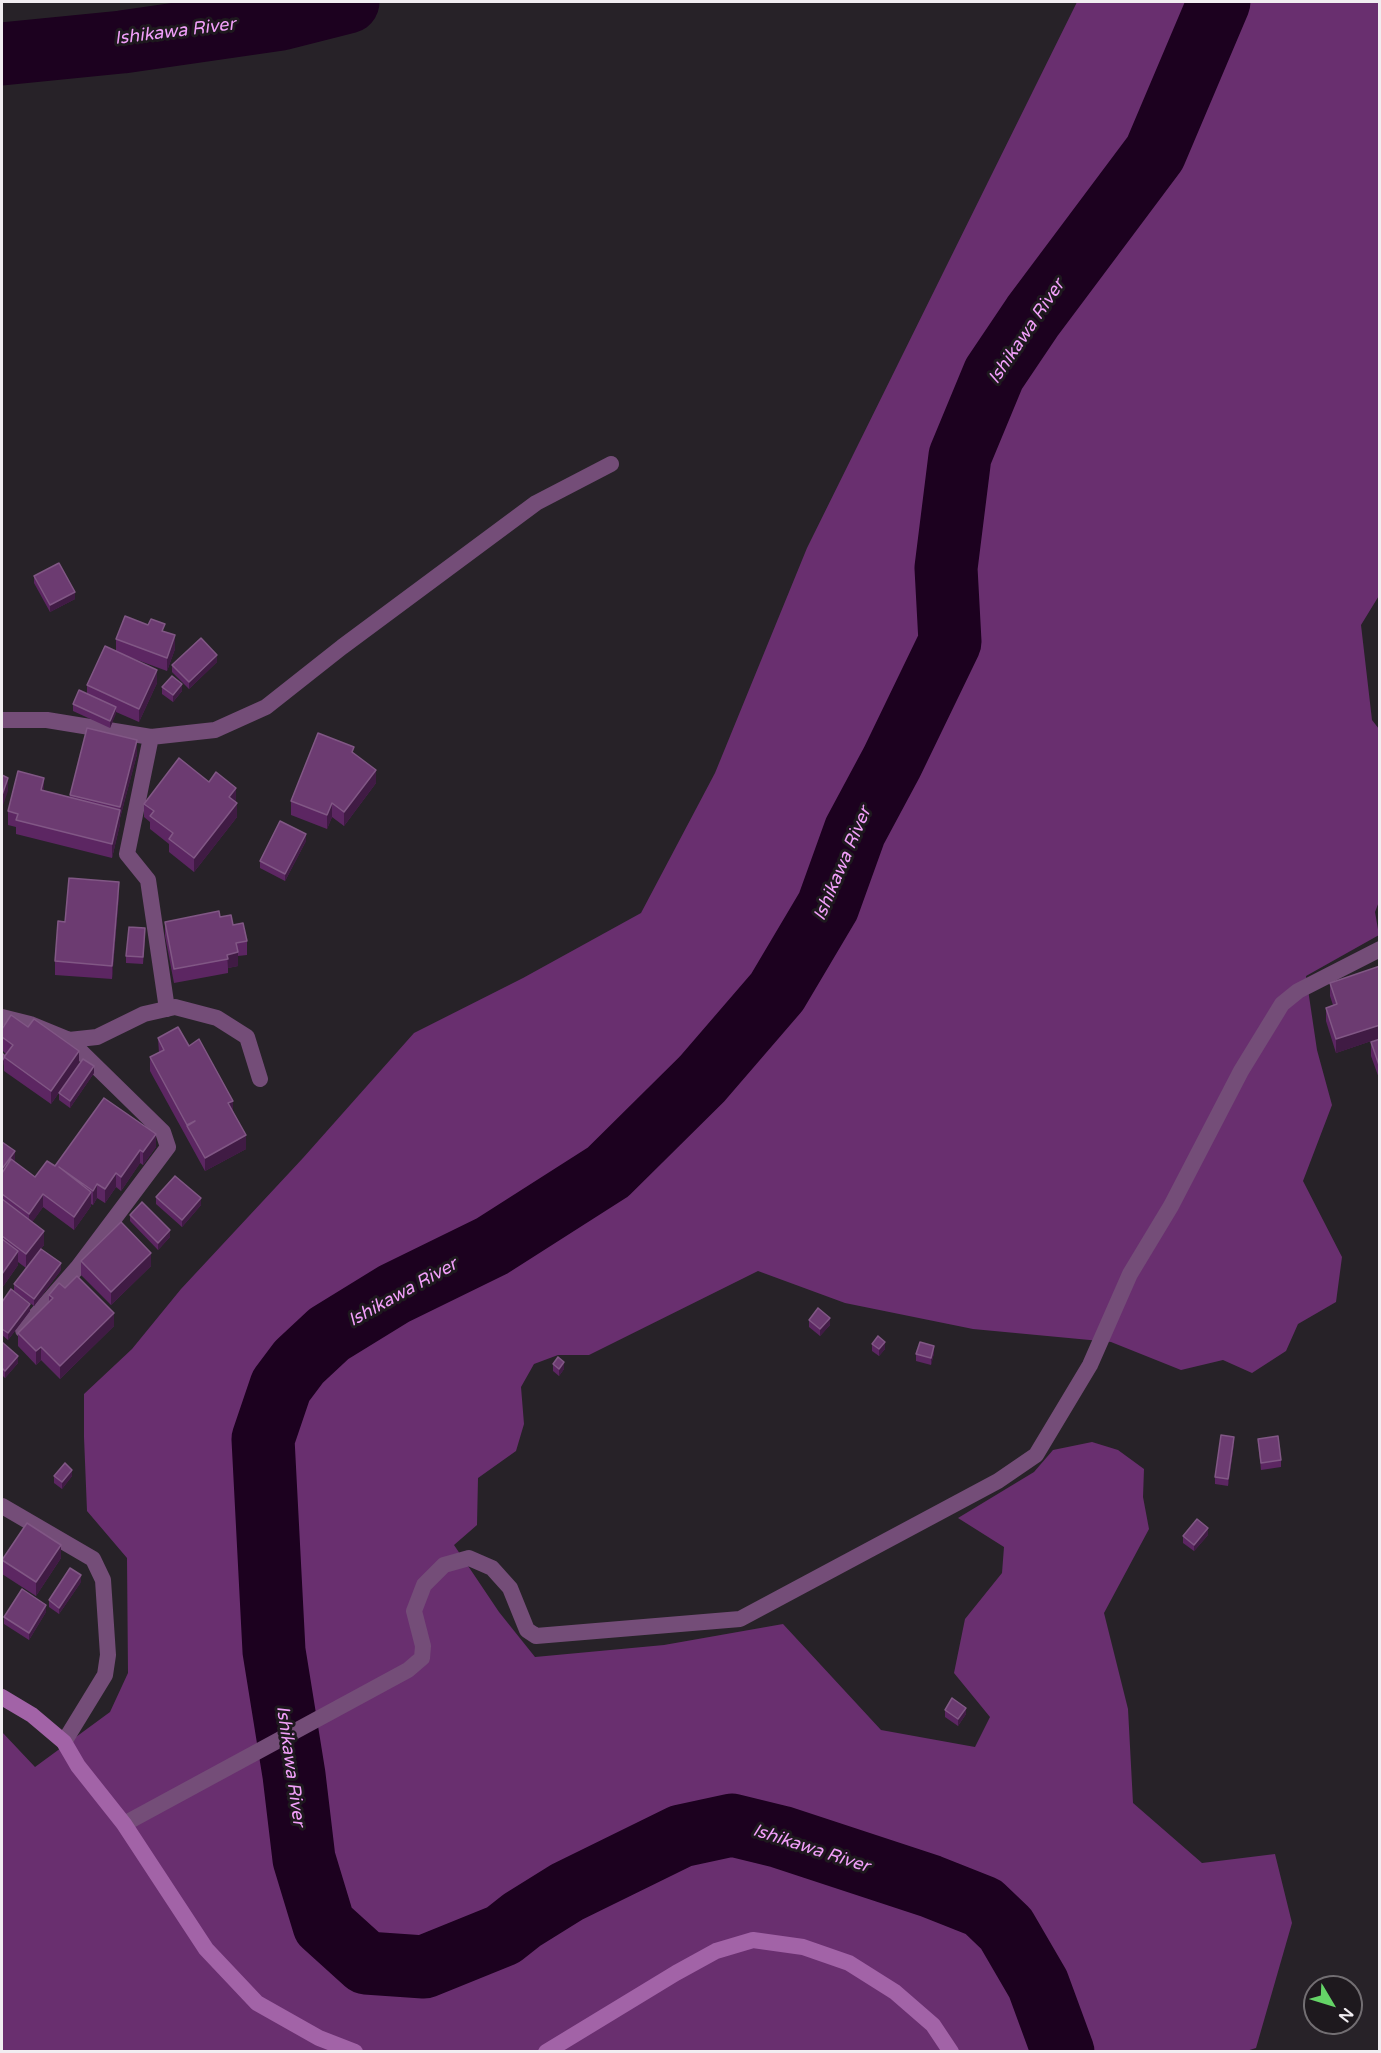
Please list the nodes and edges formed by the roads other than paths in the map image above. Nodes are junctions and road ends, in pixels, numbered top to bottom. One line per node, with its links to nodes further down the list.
1 (611, 464): 3 (street)
2 (2, 720): 3 (street)
3 (151, 737): 5 (street)
4 (1380, 949): 13 (street)
5 (167, 1009): 7 (street); 8 (street)
6 (2, 1017): 7 (street)
7 (69, 1040): 9 (street)
8 (260, 1079)
9 (23, 1330)
10 (2, 1506): 12 (street)
11 (2, 1697): 12 (main road)
12 (64, 1742): 13 (main road)
13 (124, 1824): 14 (main road)
14 (355, 2052)
15 (546, 2052): 16 (main road)
16 (951, 2052)

